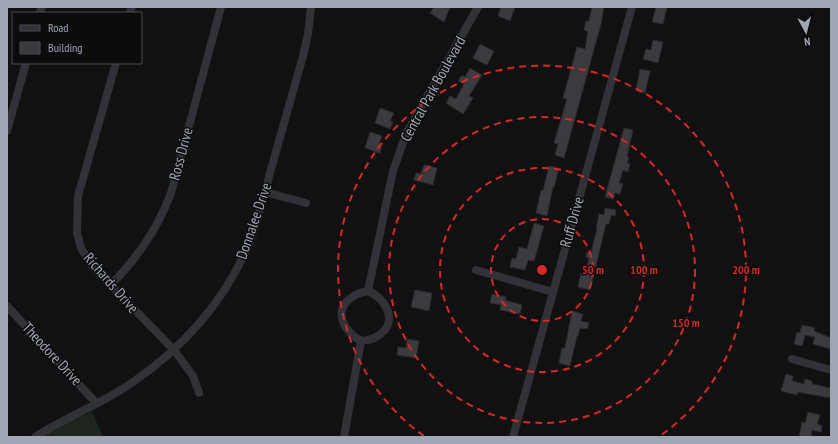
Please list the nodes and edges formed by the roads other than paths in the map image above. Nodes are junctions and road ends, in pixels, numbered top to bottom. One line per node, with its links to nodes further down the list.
1 (221, 7): 11 (street, Ross Drive)
2 (311, 7): 8 (street, Donnalee Drive)
3 (478, 7): 12 (street, Central Park Boulevard)
4 (632, 7): 13 (street, Ruff Drive)
5 (26, 64): 7 (street)
6 (116, 64): 11 (street, Richards Drive)
7 (7, 131)
8 (265, 192): 9 (street); 16 (street, Donnalee Drive)
9 (306, 203)
10 (476, 270): 13 (street)
11 (110, 286): 16 (street, Richards Drive)
12 (368, 291): 15 (street); 15 (street)
13 (552, 292): 23 (street, Ruff Drive)
14 (7, 306): 20 (street, Theodore Drive)
15 (361, 341): 22 (street)
16 (174, 350): 19 (street, Richards Drive); 20 (street, Donnalee Drive)
17 (792, 359): 18 (street)
18 (831, 370)
19 (199, 393)
20 (96, 403): 21 (street, Donnalee Drive)
21 (35, 437)
22 (344, 437)
23 (513, 437)

